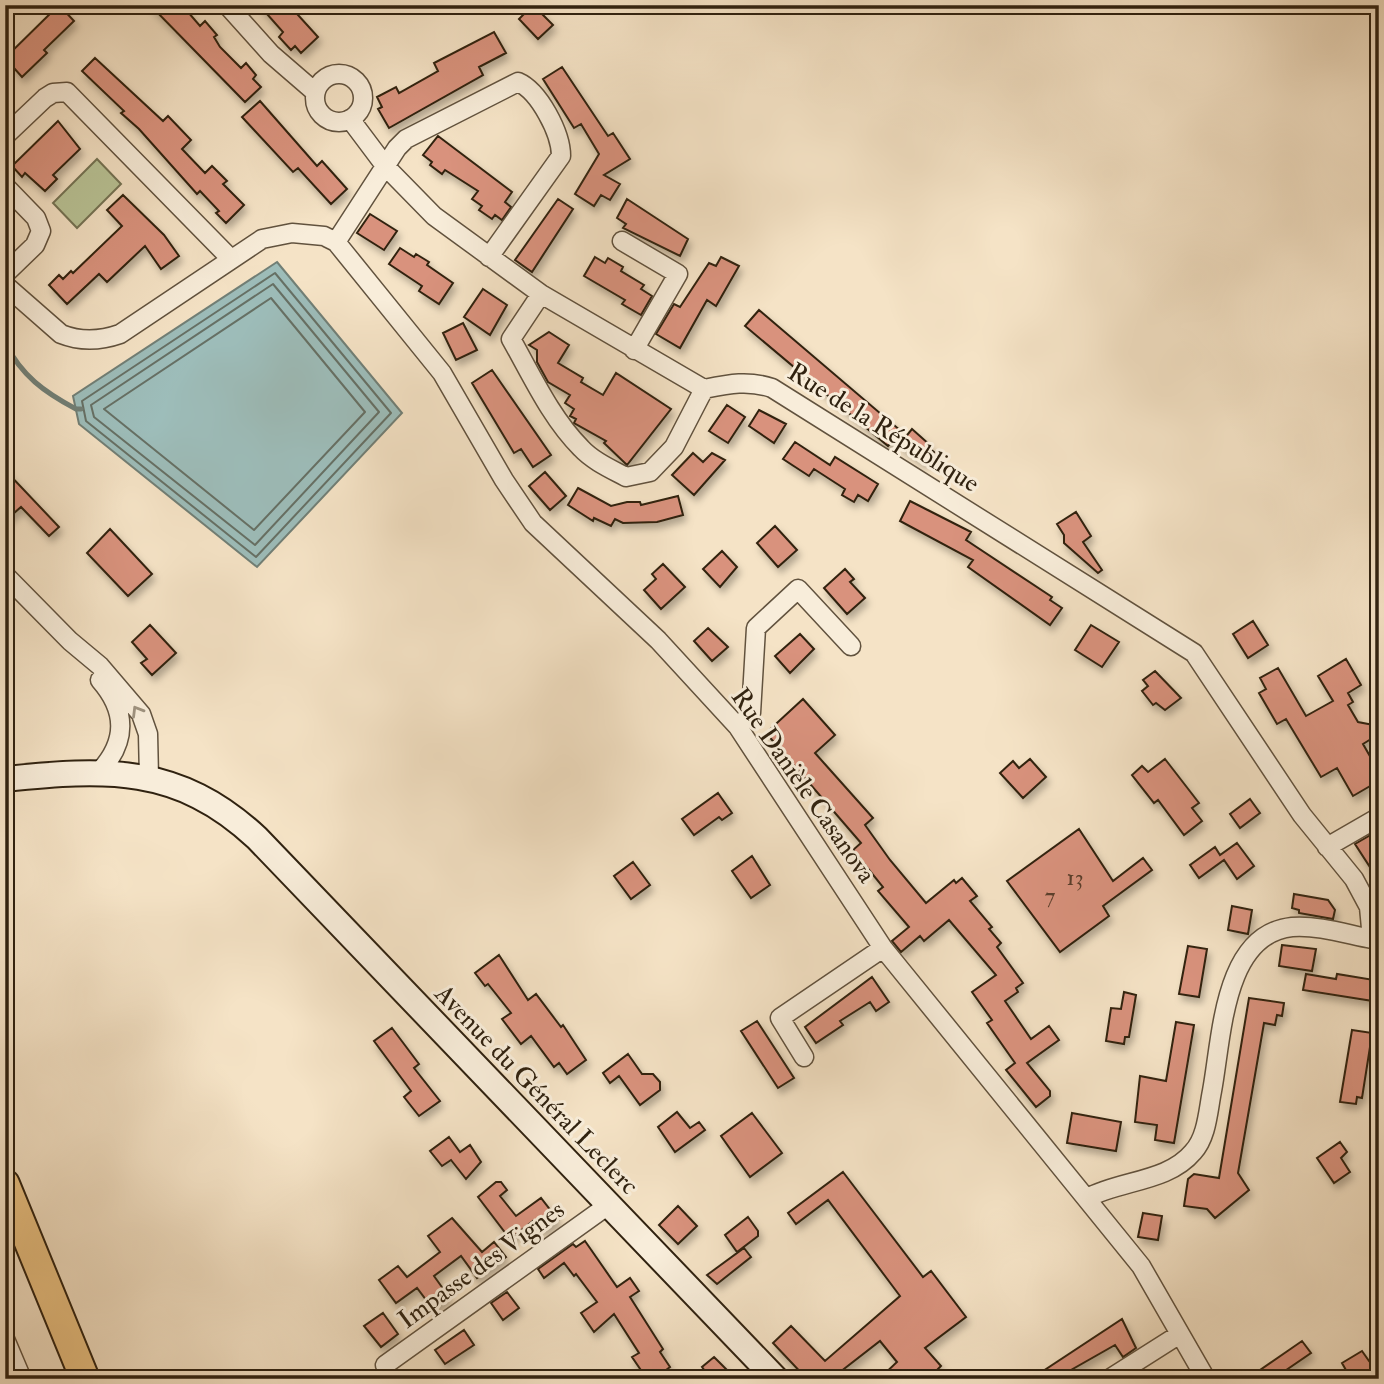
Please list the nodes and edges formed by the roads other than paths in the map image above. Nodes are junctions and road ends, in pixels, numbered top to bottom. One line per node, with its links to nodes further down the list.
1 (227, 5): 2 (street)
2 (315, 92): 3 (street); 3 (street)
3 (351, 119): 5 (street)
4 (5, 136): 10 (street)
5 (386, 167): 8 (street); 9 (street); 9 (street)
6 (5, 186): 11 (street)
7 (622, 241): 14 (street)
8 (336, 242): 10 (street); 19 (street, Rue Danièle Casanova)
9 (489, 257): 13 (street)
10 (231, 259): 12 (street)
11 (5, 274)
12 (5, 285)
13 (541, 294): 14 (street); 15 (street)
14 (634, 350): 15 (street)
15 (704, 389): 24 (street, Rue de la République)
16 (5, 575): 17 (street)
17 (70, 641): 20 (street); 21 (street, one-way to 17)
18 (851, 646): 19 (street)
19 (738, 727): 26 (street, Rue Danièle Casanova)
20 (100, 772): 21 (main road, Avenue du Général Leclerc); 22 (main road, Avenue du Général Leclerc)
21 (141, 775): 30 (main road, Avenue du Général Leclerc)
22 (5, 779)
23 (1379, 817): 24 (street)
24 (1327, 847): 25 (street)
25 (1375, 939): 29 (street)
26 (883, 948): 27 (street); 29 (street, Rue Danièle Casanova)
27 (804, 1057)
28 (5, 1184): 37 (main road)
29 (1087, 1198): 32 (street, Rue Danièle Casanova)
30 (607, 1206): 34 (street, Impasse des Vignes); 38 (main road, Avenue du Général Leclerc)
31 (5, 1211): 36 (main road)
32 (1180, 1334): 39 (street); 40 (street, Rue Danièle Casanova)
33 (5, 1339): 35 (street)
34 (385, 1365)
35 (22, 1379)
36 (67, 1379)
37 (85, 1379)
38 (776, 1379)
39 (1110, 1379)
40 (1206, 1379)

